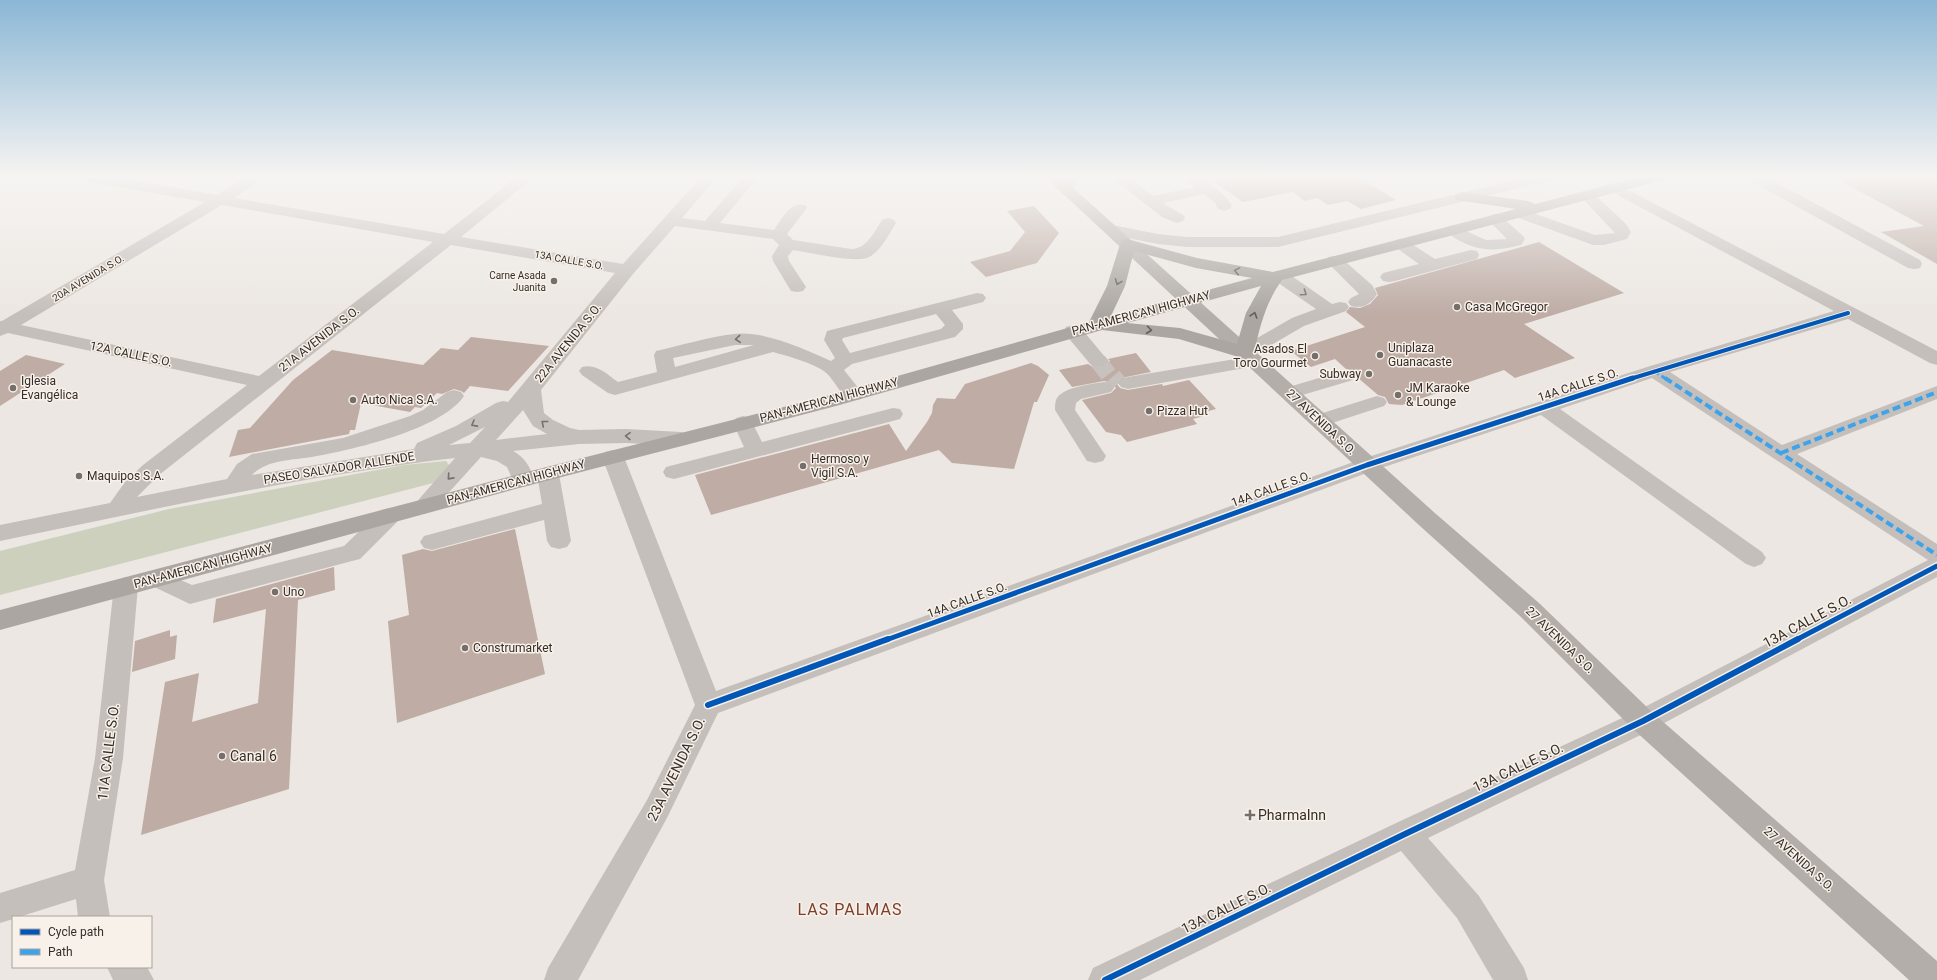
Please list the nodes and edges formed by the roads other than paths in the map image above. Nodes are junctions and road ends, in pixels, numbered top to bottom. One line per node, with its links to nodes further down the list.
1 (180, 223): 38 (street, 20A AVENIDA S.O.)
2 (353, 223): 20 (street, 13A CALLE S.O.)
3 (469, 223): 20 (street, 21A AVENIDA S.O.)
4 (670, 223): 28 (street, 22A AVENIDA S.O.)
5 (685, 223): 17 (street)
6 (712, 223): 17 (street)
7 (792, 223): 21 (street)
8 (888, 223): 21 (street)
9 (1105, 223): 18 (main road, 27 AVENIDA S.O.)
10 (1357, 223): 18 (street)
11 (1481, 223): 19 (highway, PAN-AMERICAN HIGHWAY)
12 (1500, 223): 19 (street)
13 (1546, 223): 14 (street)
14 (1616, 223)
15 (1680, 223): 36 (street)
16 (1838, 223): 26 (street)
17 (709, 226): 21 (street)
18 (1112, 230): 22 (main road, 27 AVENIDA S.O.)
19 (1453, 230): 23 (highway, PAN-AMERICAN HIGHWAY)
20 (449, 239): 28 (street, 13A CALLE S.O.); 47 (street, 21A AVENIDA S.O.)
21 (783, 240): 31 (street)
22 (1127, 244): 29 (highway, one-way to 22); 33 (main road, 27 AVENIDA S.O.); 37 (highway, one-way to 37)
23 (1401, 244): 25 (highway, PAN-AMERICAN HIGHWAY); 27 (street)
24 (1472, 255): 27 (street)
25 (1334, 261): 29 (highway, PAN-AMERICAN HIGHWAY); 34 (street)
26 (1914, 264)
27 (1432, 265): 30 (street)
28 (627, 270): 50 (street, 22A AVENIDA S.O.)
29 (1278, 276): 33 (highway, PAN-AMERICAN HIGHWAY); 40 (highway, one-way to 29); 40 (street, one-way to 40)
30 (1389, 277)
31 (797, 288)
32 (977, 298): 35 (street)
33 (1186, 300): 37 (highway, PAN-AMERICAN HIGHWAY); 40 (main road, 27 AVENIDA S.O.)
34 (1357, 302)
35 (940, 308): 43 (street); 43 (street)
36 (1848, 313): 41 (street); 45 (street, 14A CALLE S.O.)
37 (1096, 324): 39 (highway, PAN-AMERICAN HIGHWAY); 40 (highway, one-way to 40)
38 (2, 328): 47 (street, 12A CALLE S.O.)
39 (1073, 331): 42 (street); 53 (highway, PAN-AMERICAN HIGHWAY)
40 (1250, 357): 48 (street); 52 (main road, 27 AVENIDA S.O.)
41 (1937, 359)
42 (1098, 361)
43 (839, 364): 44 (street); 53 (street)
44 (589, 371)
45 (1654, 371): 56 (street, 14A CALLE S.O.); 65 (street)
46 (1346, 376): 52 (street)
47 (263, 383): 76 (street, 21A AVENIDA S.O.)
48 (1128, 383)
49 (1104, 388): 66 (street)
50 (531, 389): 60 (street, one-way to 50); 63 (street, 22A AVENIDA S.O.); 68 (street, one-way to 68)
51 (1937, 392): 65 (street)
52 (1289, 393): 58 (main road, 27 AVENIDA S.O.)
53 (854, 395): 59 (highway, PAN-AMERICAN HIGHWAY)
54 (454, 396): 62 (street)
55 (1377, 402): 58 (street)
56 (1544, 407): 69 (street, 14A CALLE S.O.); 83 (street)
57 (893, 414): 64 (street)
58 (1320, 421): 69 (main road, 27 AVENIDA S.O.)
59 (743, 423): 61 (highway, PAN-AMERICAN HIGHWAY); 64 (street)
60 (579, 437): 61 (street, PASEO SALVADOR ALLENDE, one-way to 60); 63 (street, PASEO SALVADOR ALLENDE)
61 (681, 439): 67 (highway, PAN-AMERICAN HIGHWAY)
62 (345, 444): 70 (street); 74 (street)
63 (476, 449): 68 (street, PASEO SALVADOR ALLENDE); 73 (street); 75 (street, 22A AVENIDA S.O., one-way to 75)
64 (756, 450): 71 (street)
65 (1780, 453): 82 (street)
66 (1095, 456)
67 (612, 457): 72 (highway, PAN-AMERICAN HIGHWAY); 88 (street, 23A AVENIDA S.O.)
68 (398, 458): 70 (street, PASEO SALVADOR ALLENDE)
69 (1367, 465): 88 (street, 14A CALLE S.O.); 89 (main road, 27 AVENIDA S.O.)
70 (336, 467): 74 (street, PASEO SALVADOR ALLENDE)
71 (674, 472)
72 (548, 474): 73 (highway, PAN-AMERICAN HIGHWAY); 77 (street)
73 (523, 480): 75 (highway, PAN-AMERICAN HIGHWAY)
74 (235, 485): 76 (street, PASEO SALVADOR ALLENDE)
75 (424, 506): 78 (highway, PAN-AMERICAN HIGHWAY)
76 (118, 508): 79 (street, PASEO SALVADOR ALLENDE)
77 (554, 509): 80 (street); 81 (street)
78 (389, 516): 85 (street)
79 (0, 533)
80 (559, 541)
81 (432, 542)
82 (1937, 555)
83 (1754, 558)
84 (1937, 566): 89 (street, 13A CALLE S.O.)
85 (158, 579): 86 (highway, PAN-AMERICAN HIGHWAY)
86 (126, 586): 87 (highway, PAN-AMERICAN HIGHWAY); 91 (street, 11A CALLE S.O.)
87 (0, 620)
88 (708, 705): 96 (street, 23A AVENIDA S.O.)
89 (1643, 721): 90 (street, 13A CALLE S.O.); 99 (main road, 27 AVENIDA S.O.)
90 (1405, 834): 97 (street, 13A CALLE S.O.); 98 (street)
91 (89, 880): 92 (street); 93 (street, 11A CALLE S.O.)
92 (0, 908)
93 (94, 916)
94 (124, 968): 95 (street)
95 (137, 980)
96 (560, 980)
97 (1105, 980)
98 (1512, 980)
99 (1934, 980)

